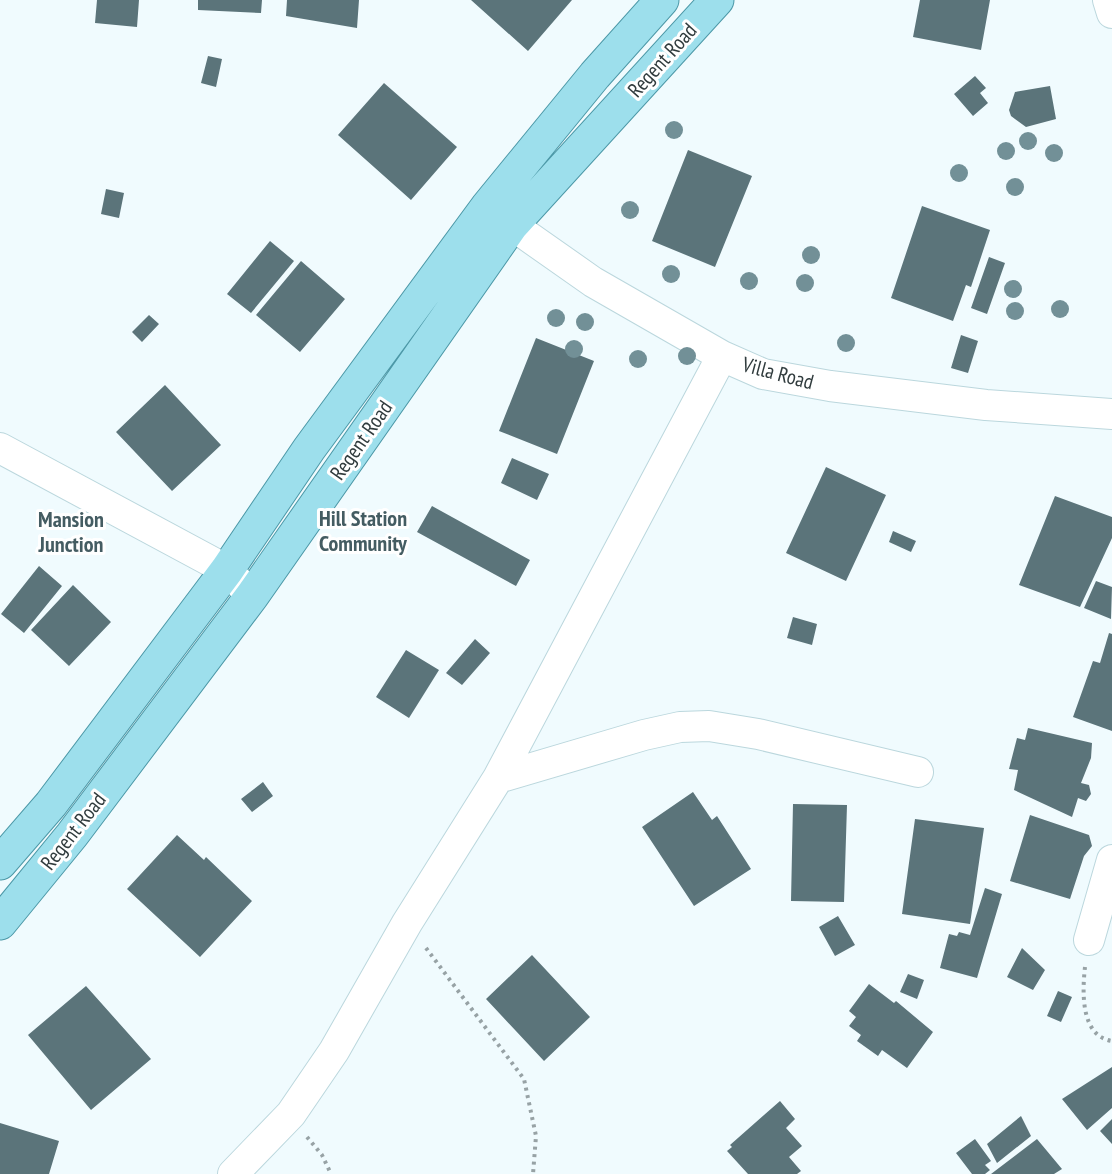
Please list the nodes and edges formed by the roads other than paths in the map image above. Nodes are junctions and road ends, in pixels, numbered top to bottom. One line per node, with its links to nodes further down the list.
1 (662, 0): 5 (main road, Regent Road)
2 (717, 0): 5 (main road, Regent Road)
3 (1108, 0): 4 (street)
4 (1112, 13)
5 (499, 216): 6 (street, Villa Road); 9 (main road, Regent Road); 10 (main road, Regent Road)
6 (722, 356): 7 (street, Villa Road); 12 (street)
7 (1112, 414)
8 (0, 448): 9 (street)
9 (228, 570): 10 (street); 14 (main road, Regent Road)
10 (252, 596): 15 (main road, Regent Road)
11 (918, 772): 12 (street)
12 (498, 778): 17 (street)
13 (1112, 860): 16 (street)
14 (0, 863)
15 (0, 922)
16 (1089, 940)
17 (233, 1174)

